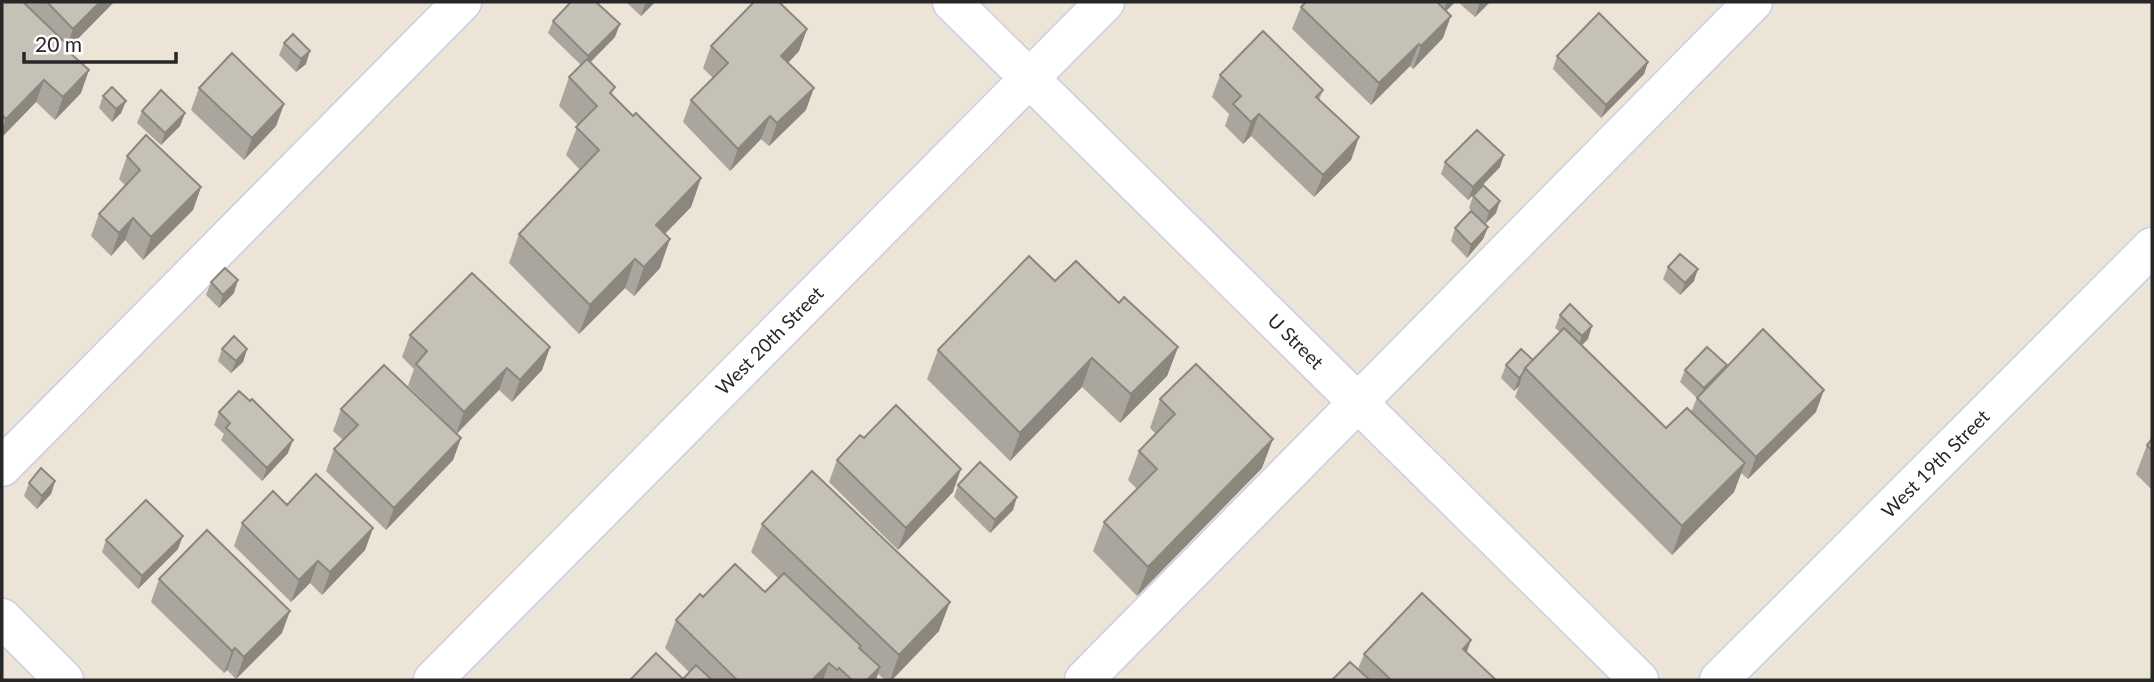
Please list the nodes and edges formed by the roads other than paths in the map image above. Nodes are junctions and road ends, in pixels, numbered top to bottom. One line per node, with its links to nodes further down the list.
1 (461, 2): 8 (street)
2 (952, 2): 5 (street, U Street)
3 (1105, 2): 5 (street, West 20th Street)
4 (1753, 2): 7 (street)
5 (1029, 78): 7 (street, U Street); 11 (street, West 20th Street)
6 (2152, 247): 14 (street, West 19th Street)
7 (1358, 403): 12 (street); 13 (street, U Street)
8 (2, 467)
9 (2, 618): 10 (street)
10 (64, 680)
11 (433, 680)
12 (1084, 680)
13 (1639, 680)
14 (1718, 680)

